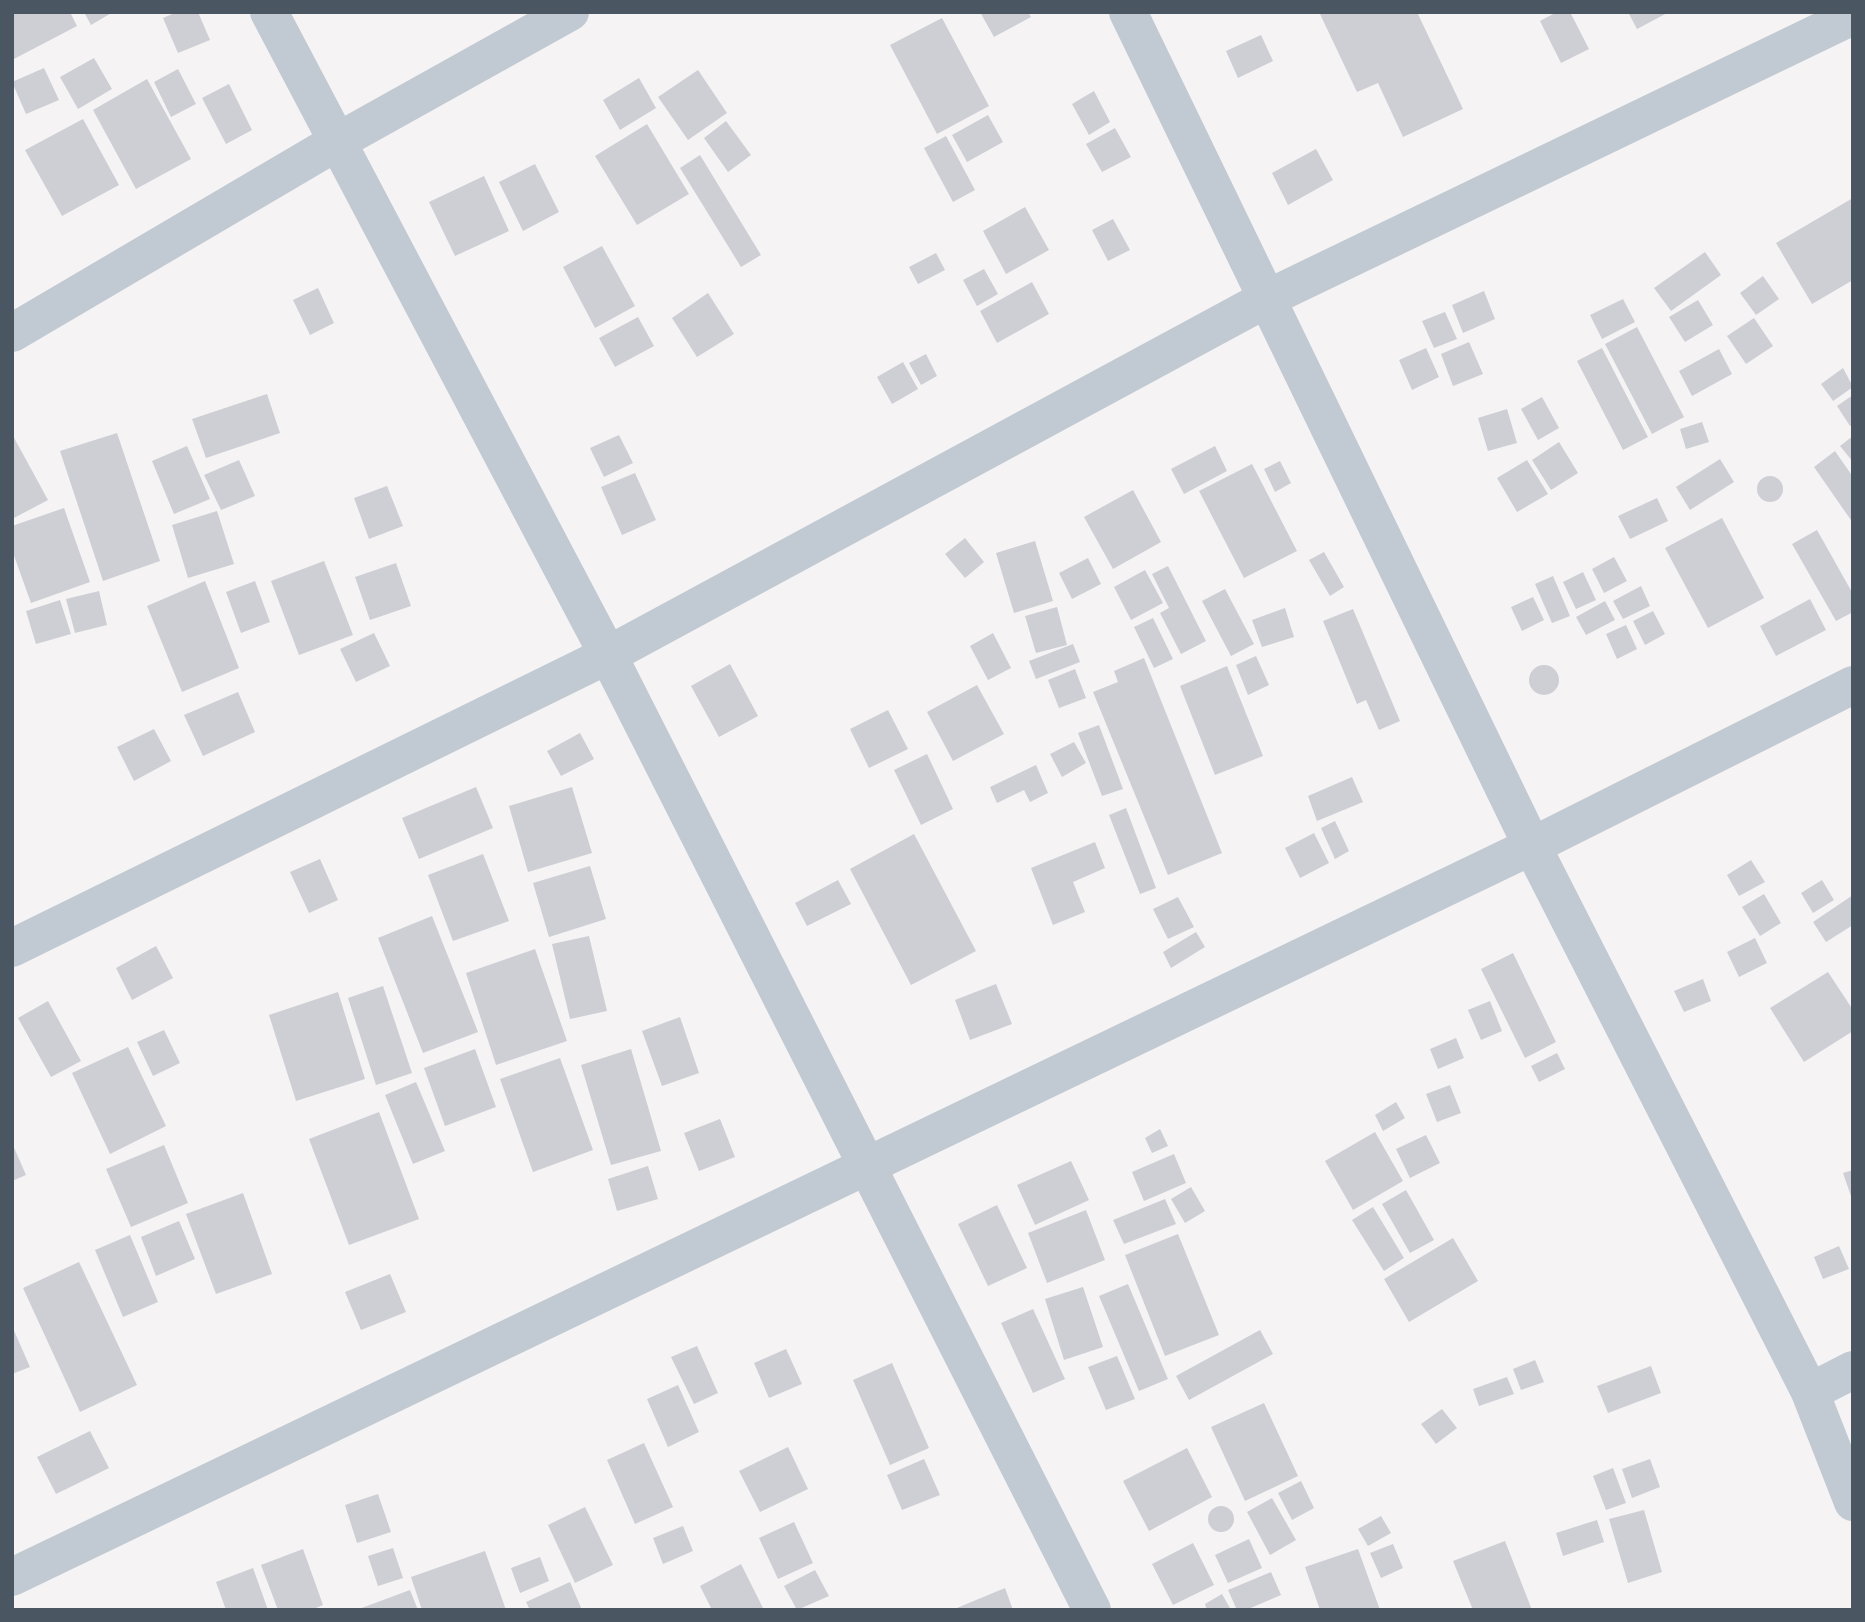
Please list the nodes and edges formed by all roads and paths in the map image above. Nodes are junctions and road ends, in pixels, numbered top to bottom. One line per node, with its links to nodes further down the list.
1 (269, 12): 5 (street)
2 (570, 12): 5 (street)
3 (1128, 12): 6 (street)
4 (1853, 16): 6 (street)
5 (335, 143): 7 (street); 8 (street)
6 (1268, 298): 8 (street); 10 (street)
7 (12, 333)
8 (608, 655): 11 (street); 12 (street)
9 (1853, 685): 10 (street)
10 (1532, 845): 12 (street); 14 (street)
11 (12, 948)
12 (869, 1167): 16 (street); 17 (street)
13 (1853, 1370): 14 (street)
14 (1810, 1392): 15 (street)
15 (1853, 1502)
16 (12, 1577)
17 (1092, 1610)

